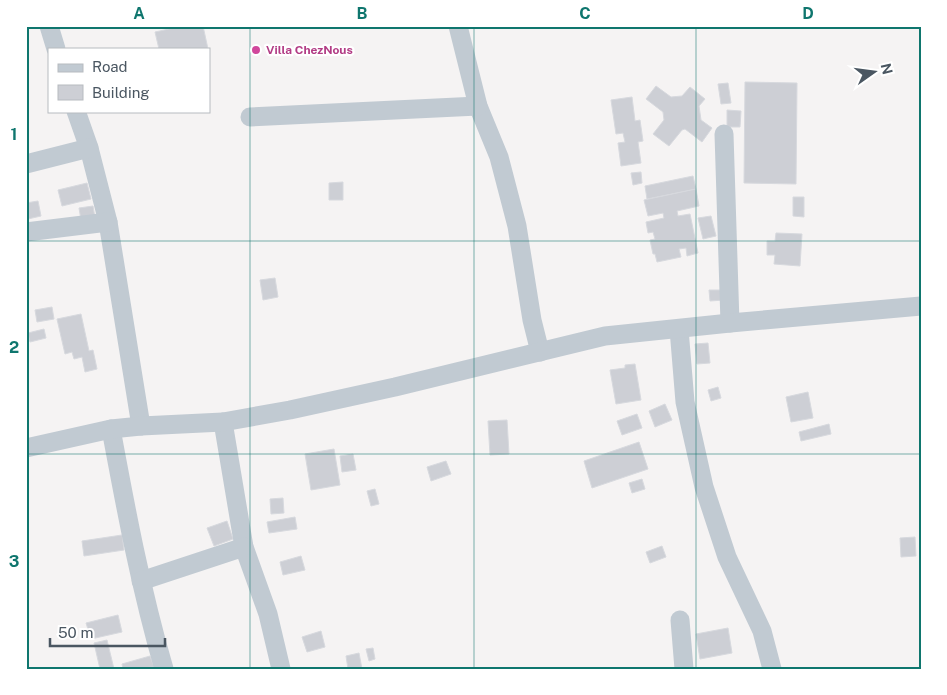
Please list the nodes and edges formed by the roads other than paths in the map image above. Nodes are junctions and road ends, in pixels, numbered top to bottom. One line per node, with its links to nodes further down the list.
1 (49, 26): 3 (street)
2 (458, 26): 4 (street)
3 (56, 48)
4 (478, 106): 6 (street); 15 (street)
5 (76, 112): 8 (street)
6 (250, 117)
7 (724, 134): 13 (street)
8 (89, 148): 9 (street); 10 (street)
9 (26, 164)
10 (108, 222): 11 (street); 17 (street)
11 (26, 232)
12 (921, 306): 13 (street)
13 (730, 323): 14 (street)
14 (678, 329): 15 (street); 26 (street)
15 (540, 352): 16 (street)
16 (223, 422): 17 (street); 20 (street)
17 (141, 426): 18 (street)
18 (111, 429): 19 (street); 21 (street)
19 (26, 448)
20 (244, 547): 21 (street); 24 (street)
21 (141, 581): 23 (street)
22 (680, 620): 25 (street)
23 (164, 669)
24 (280, 669)
25 (684, 669)
26 (772, 669)

